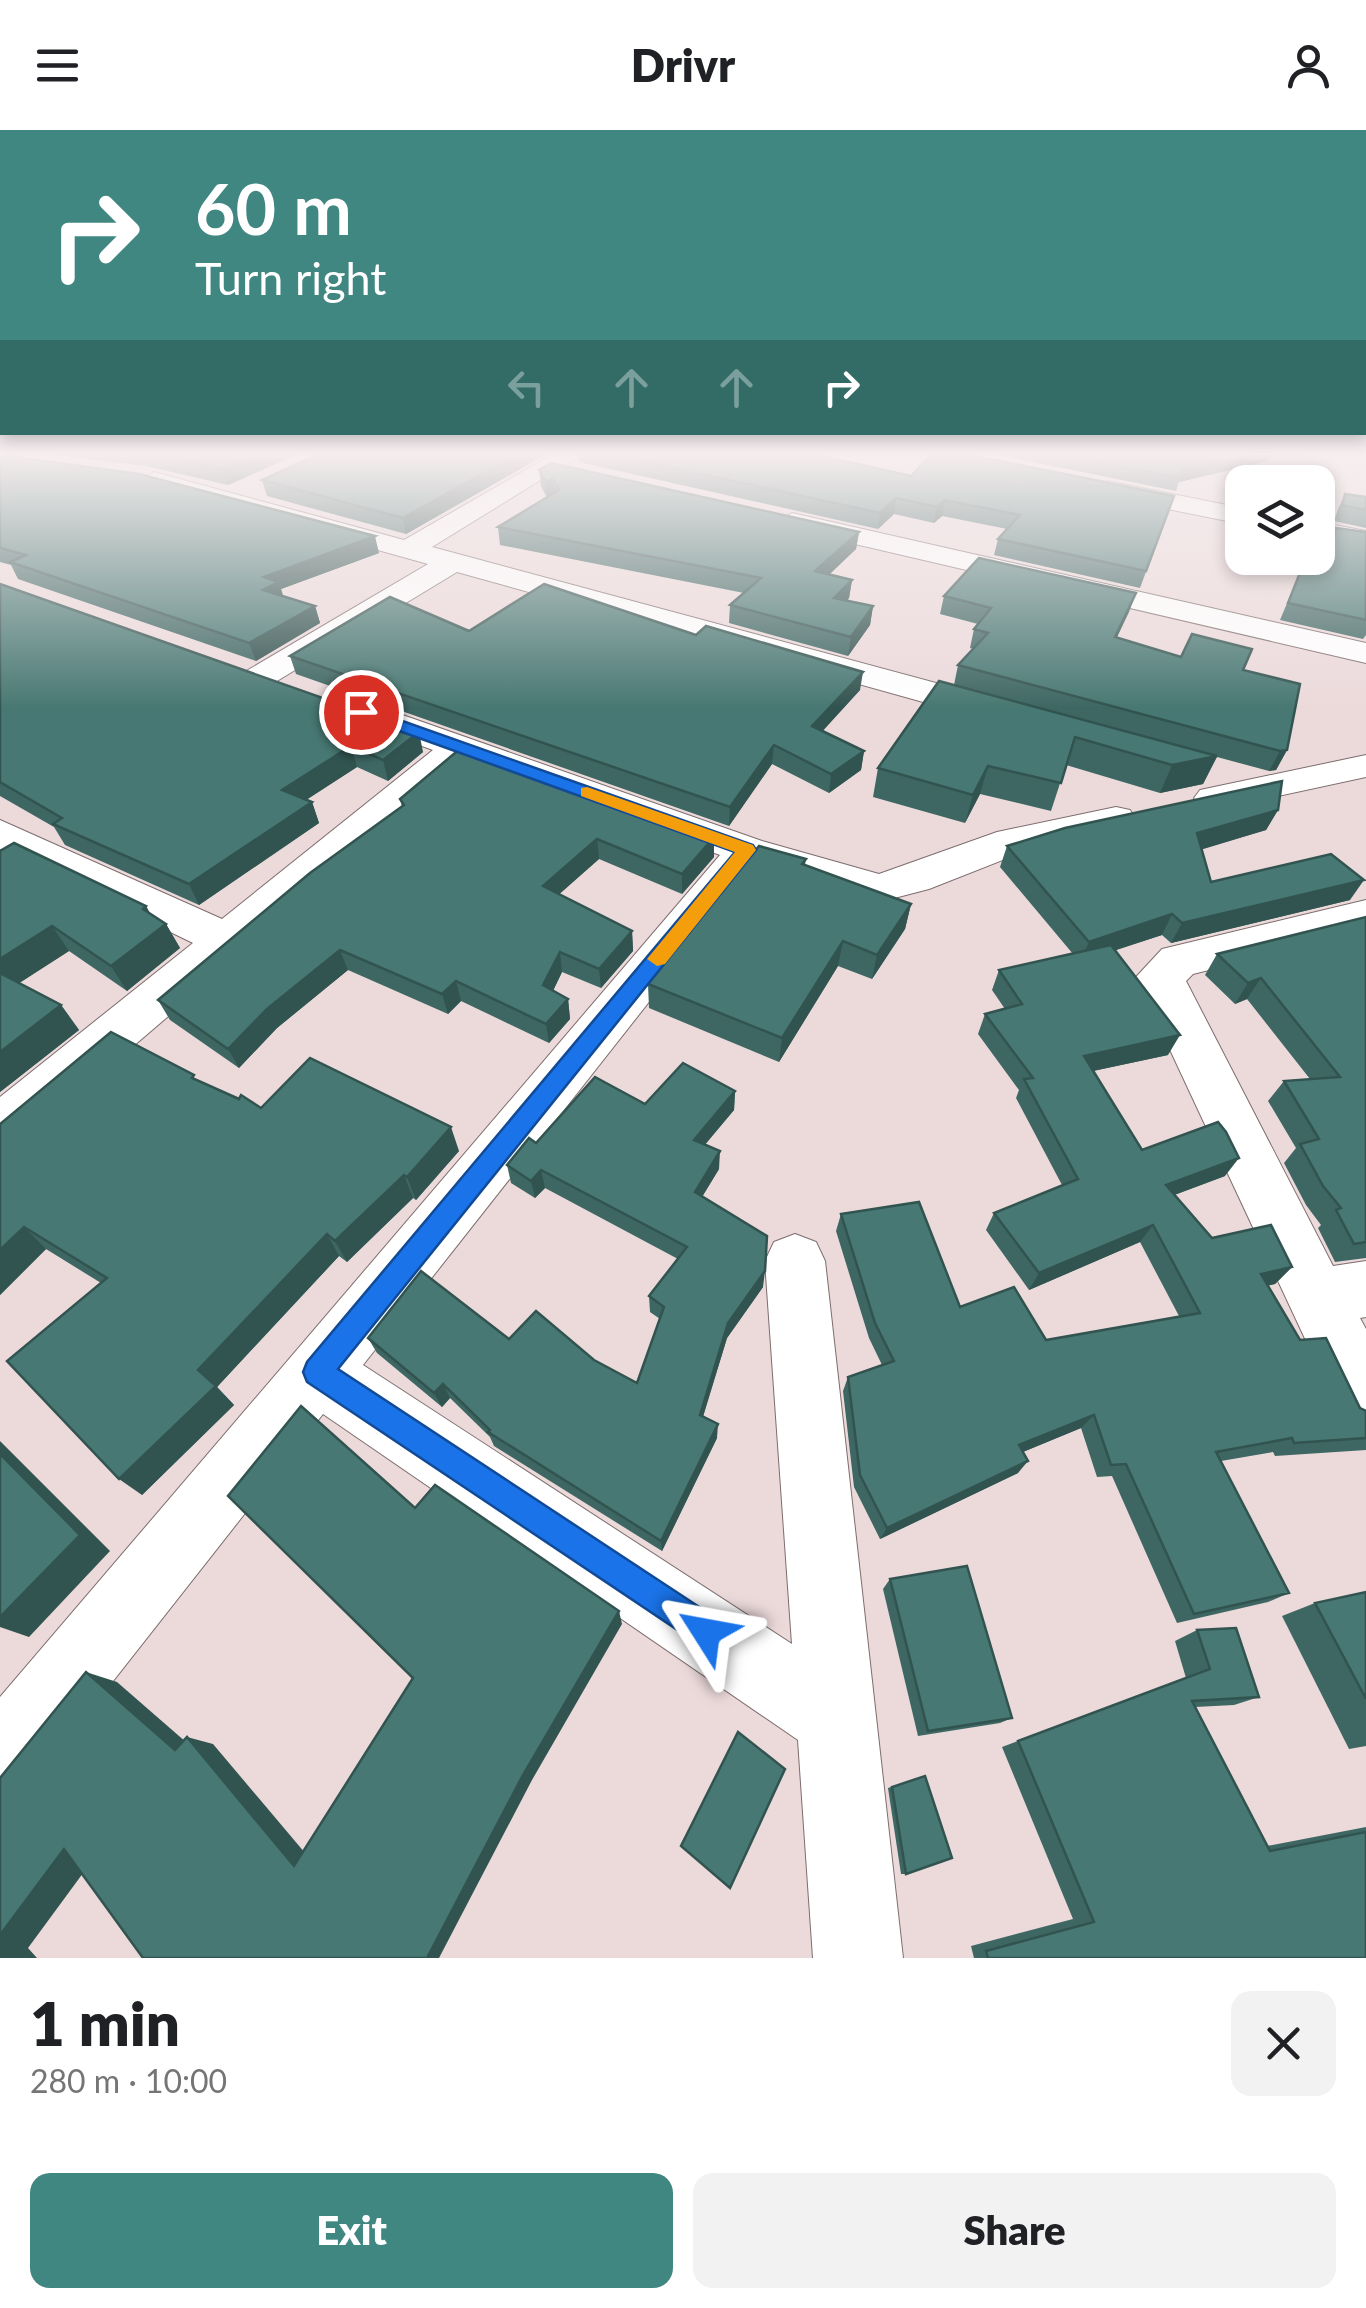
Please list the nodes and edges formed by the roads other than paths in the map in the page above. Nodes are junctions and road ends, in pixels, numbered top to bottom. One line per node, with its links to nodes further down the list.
1 (372, 537): 4 (street)
2 (430, 537): 4 (street)
3 (863, 537): 6 (street)
4 (410, 548): 5 (street)
5 (456, 560): 8 (street); 9 (street)
6 (1366, 653)
7 (223, 664): 8 (street)
8 (260, 677): 10 (street)
9 (1023, 718)
10 (461, 746): 15 (street); 17 (street)
11 (1366, 766): 13 (street)
12 (1212, 771): 13 (street)
13 (1269, 786): 15 (street)
14 (0, 834): 17 (street)
15 (747, 850): 21 (street)
16 (1366, 915): 20 (street)
17 (226, 940): 18 (street)
18 (0, 1128)
19 (795, 1261): 23 (street)
20 (1342, 1293): 22 (street)
21 (317, 1372): 23 (street); 24 (street)
22 (1366, 1397)
23 (836, 1718): 25 (street)
24 (0, 1759)
25 (858, 1958)

